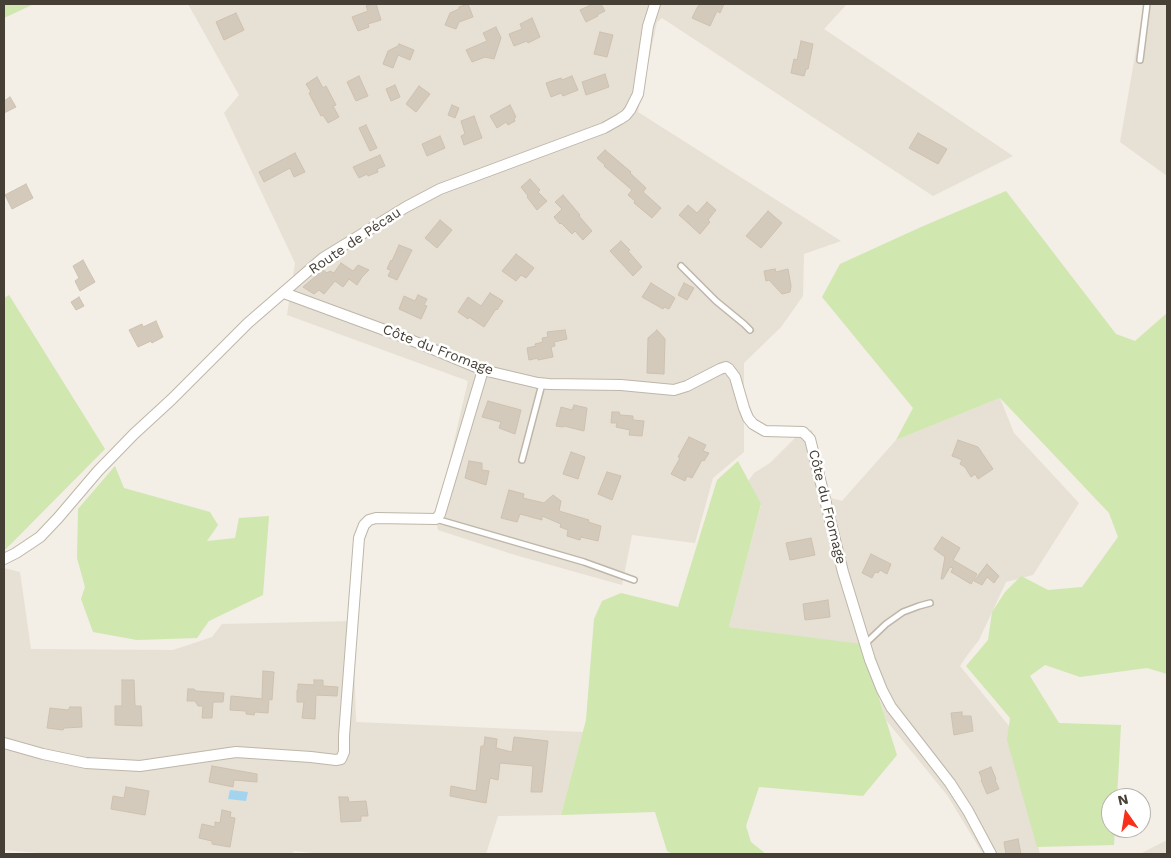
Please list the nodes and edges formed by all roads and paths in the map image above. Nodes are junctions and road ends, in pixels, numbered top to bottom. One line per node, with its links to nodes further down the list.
1 (655, 4): 5 (street, Route de Pécau)
2 (1147, 4): 3 (lane)
3 (1140, 60)
4 (681, 266): 6 (lane)
5 (284, 293): 7 (street, Côte du Fromage); 11 (street, Route de Pécau)
6 (750, 330)
7 (483, 370): 8 (street, Côte du Fromage); 10 (street)
8 (542, 383): 9 (lane); 14 (street, Côte du Fromage)
9 (522, 460)
10 (436, 519): 12 (lane); 15 (street)
11 (4, 559)
12 (634, 580)
13 (930, 604): 14 (lane)
14 (865, 645): 16 (street, Côte du Fromage)
15 (4, 743)
16 (991, 854)

